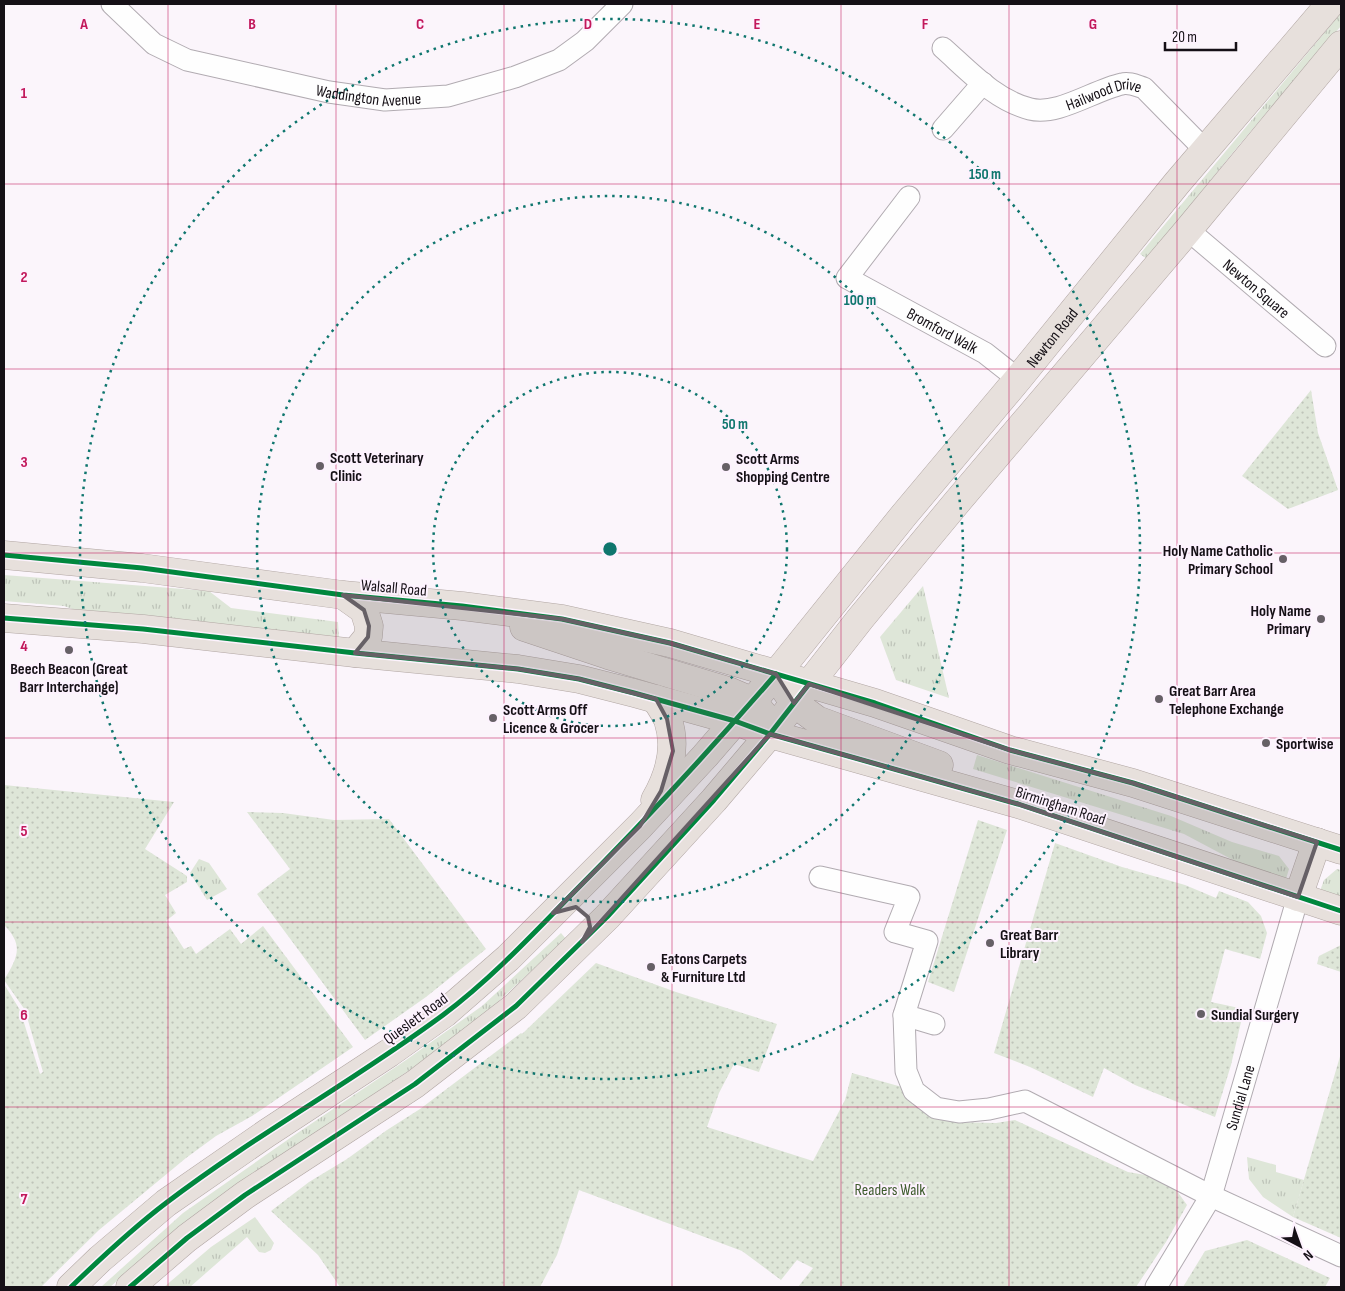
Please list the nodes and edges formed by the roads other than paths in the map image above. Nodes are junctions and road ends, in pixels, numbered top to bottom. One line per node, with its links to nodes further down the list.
1 (112, 4): 2 (street, Waddington Avenue)
2 (622, 4)
3 (1330, 4): 8 (highway, Newton Road)
4 (1341, 45): 10 (highway, Newton Road)
5 (943, 48): 6 (street, Hailwood Drive)
6 (983, 83): 7 (street); 8 (street, Hailwood Drive)
7 (943, 129)
8 (1205, 150): 12 (highway, Newton Road)
9 (909, 197): 12 (street, Bromford Walk)
10 (1188, 230): 11 (street, Newton Square); 19 (highway, Newton Road)
11 (1325, 346)
12 (1018, 379): 18 (highway, Newton Road)
13 (4, 555): 14 (highway, Walsall Road)
14 (342, 595): 15 (highway, Walsall Road); 17 (highway)
15 (462, 606): 18 (highway, Walsall Road); 21 (highway, Walsall Road)
16 (4, 618): 17 (highway)
17 (355, 653): 20 (highway)
18 (776, 674): 19 (highway, Walsall Road); 21 (highway, Newton Road)
19 (802, 694): 23 (highway, Newton Road); 24 (highway, Birmingham Road); 26 (highway)
20 (656, 699): 22 (highway); 25 (highway)
21 (752, 701): 22 (highway, Queslett Road); 23 (highway)
22 (735, 721): 23 (highway, Birmingham Road); 25 (highway, Queslett Road)
23 (770, 734): 24 (highway, Birmingham Road); 31 (highway)
24 (1018, 804): 28 (highway, Birmingham Road)
25 (640, 826): 30 (highway, Queslett Road)
26 (1329, 846): 28 (highway)
27 (820, 877): 32 (street)
28 (1298, 897): 29 (highway, Birmingham Road); 34 (street, Sundial Lane)
29 (1341, 911)
30 (553, 913): 31 (highway); 36 (highway, Queslett Road)
31 (582, 942): 37 (highway)
32 (904, 1015): 33 (street); 34 (street)
33 (934, 1024)
34 (1210, 1196): 35 (street); 38 (street, Sundial Lane)
35 (1341, 1256)
36 (71, 1287)
37 (130, 1287)
38 (1156, 1287)

